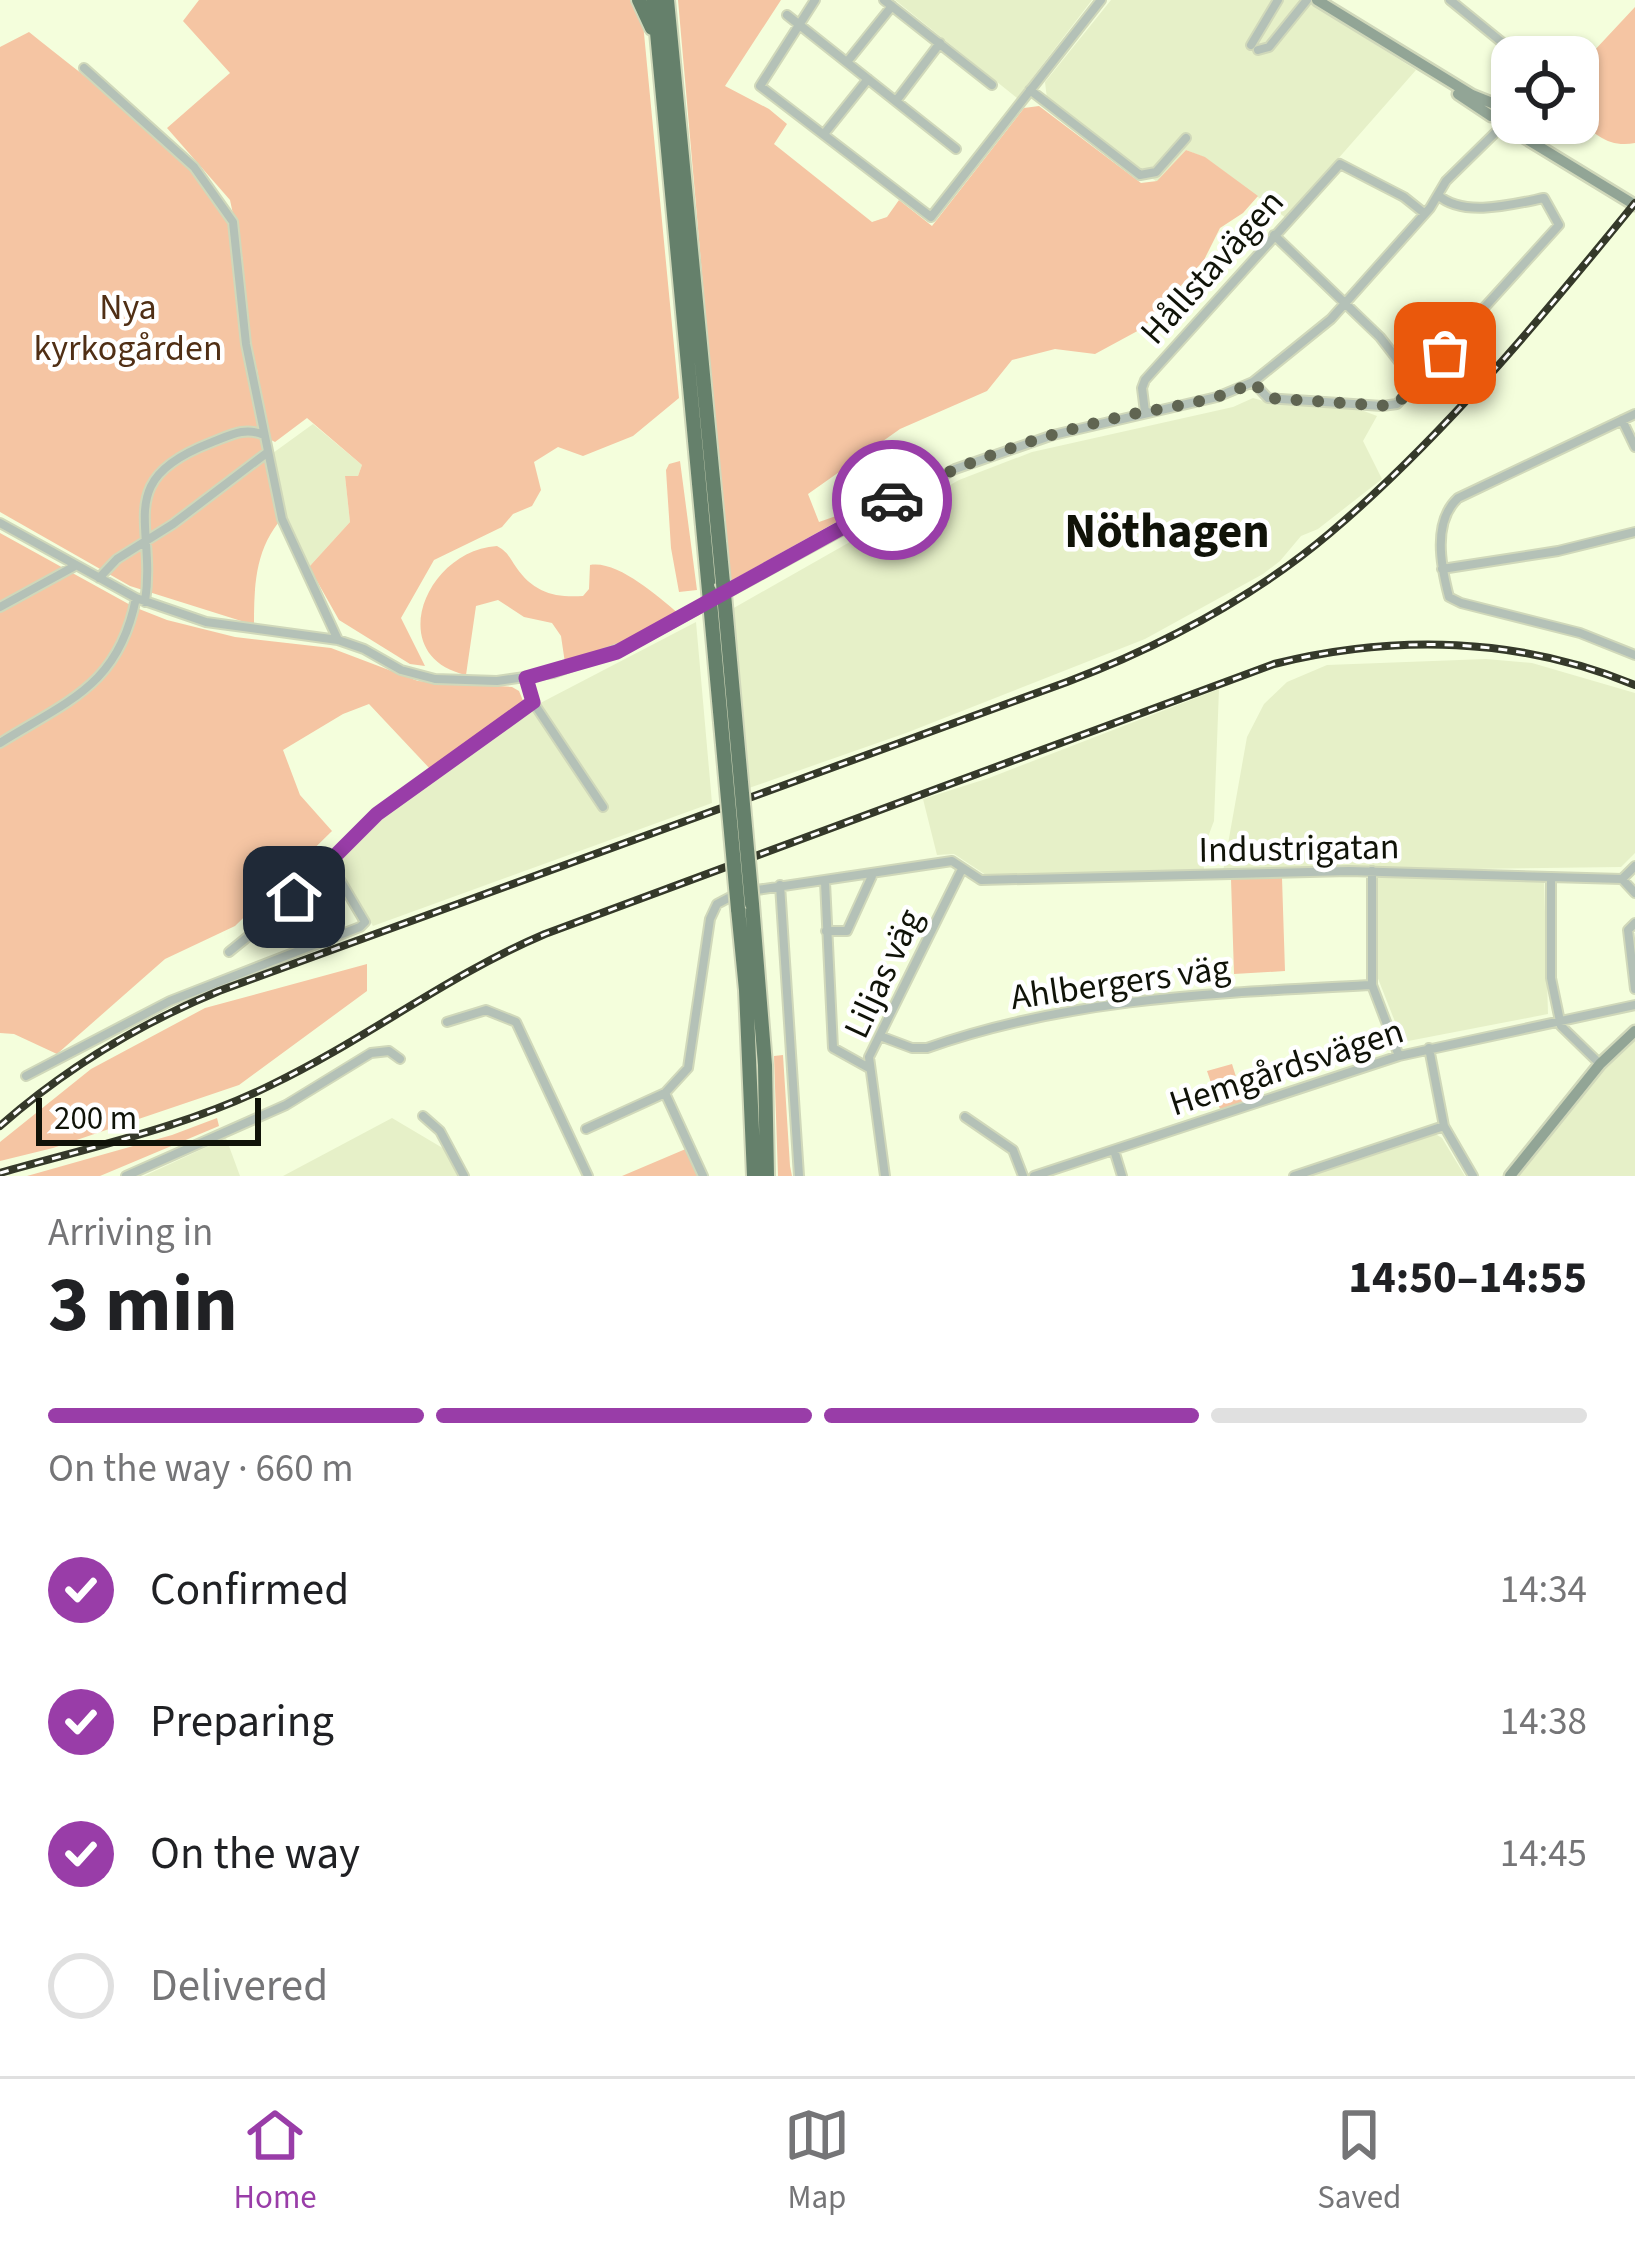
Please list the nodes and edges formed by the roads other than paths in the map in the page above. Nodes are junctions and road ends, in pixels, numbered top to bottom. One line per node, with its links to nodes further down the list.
1 (639, 0): 14 (highway)
2 (654, 0): 14 (highway)
3 (667, 0): 49 (highway)
4 (815, 0): 12 (street)
5 (1100, 0): 21 (street)
6 (1279, 0): 7 (street)
7 (1307, 0)
8 (1317, 0): 16 (main road)
9 (1451, 0): 13 (street)
10 (888, 3): 15 (street); 17 (street)
11 (787, 15): 12 (street)
12 (799, 25): 17 (street); 25 (street)
13 (1495, 36)
14 (658, 44): 49 (highway)
15 (940, 44): 20 (street); 23 (street)
16 (1387, 44): 22 (main road); 24 (main road)
17 (848, 62): 19 (street)
18 (84, 68): 40 (street)
19 (868, 79): 23 (street); 25 (street)
20 (992, 85)
21 (1030, 90): 25 (street); 27 (street)
22 (1491, 100)
23 (896, 101): 29 (street)
24 (1491, 115)
25 (824, 134)
26 (1491, 134): 30 (street)
27 (1186, 138)
28 (1538, 144): 31 (main road)
29 (956, 148)
30 (1438, 195): 32 (street); 36 (street)
31 (1635, 202)
32 (1424, 213): 33 (street, Hållstavägen); 34 (street)
33 (1274, 235): 34 (street); 37 (street, Hållstavägen)
34 (1344, 303): 35 (street); 36 (street)
35 (1253, 382): 36 (street); 37 (street)
36 (1417, 385)
37 (1144, 412): 54 (street)
38 (1635, 414): 39 (street)
39 (1622, 420): 41 (street); 47 (street)
40 (265, 436): 42 (street); 45 (street)
41 (1635, 447)
42 (268, 452): 45 (street); 52 (street)
43 (0, 523): 46 (street)
44 (1635, 532): 47 (street)
45 (145, 543): 48 (street); 50 (street)
46 (77, 566): 48 (street); 51 (street)
47 (1442, 569): 53 (street)
48 (99, 578): 50 (street)
49 (716, 587): 68 (highway, bridge)
50 (140, 600): 52 (street); 56 (street)
51 (0, 608)
52 (338, 640): 54 (street)
53 (1635, 656)
54 (526, 678): 55 (street)
55 (533, 702): 57 (street); 58 (street)
56 (0, 742)
57 (603, 807)
58 (330, 863): 71 (street); 84 (street)
59 (1635, 866): 64 (street)
60 (962, 868): 61 (street, Industrigatan); 62 (street, Industrigatan); 78 (street, Liljas väg)
61 (1372, 871): 63 (street, Industrigatan); 72 (street)
62 (873, 875): 65 (street, Industrigatan); 70 (street)
63 (1551, 877): 64 (street, Industrigatan); 75 (street)
64 (1622, 879): 67 (street)
65 (825, 882): 66 (street, Industrigatan); 70 (street)
66 (780, 885): 85 (street); 97 (street)
67 (1635, 892)
68 (745, 906): 95 (highway); 96 (highway)
69 (1635, 923): 73 (street)
70 (826, 932): 83 (street)
71 (229, 952)
72 (1372, 985): 78 (street, Ahlbergers väg); 80 (street)
73 (1635, 989)
74 (1635, 1005): 75 (street, Hemgårdsvägen)
75 (1559, 1020): 79 (street, Hemgårdsvägen); 82 (street)
76 (447, 1022): 93 (street)
77 (1635, 1031): 82 (main road)
78 (880, 1036): 83 (street, Liljas väg)
79 (1429, 1048): 80 (street, Hemgårdsvägen); 88 (street)
80 (1399, 1056): 90 (street, Hemgårdsvägen)
81 (400, 1059): 91 (street)
82 (1600, 1064): 104 (main road)
83 (869, 1068): 98 (street, Liljas väg)
84 (26, 1076)
85 (665, 1093): 89 (street); 94 (street)
86 (423, 1116): 92 (street)
87 (964, 1118): 99 (street)
88 (1444, 1126): 102 (street); 103 (street)
89 (586, 1129)
90 (1114, 1150): 100 (street, Hemgårdsvägen); 101 (street)
91 (126, 1176)
92 (464, 1176)
93 (588, 1176)
94 (703, 1176)
95 (754, 1176)
96 (767, 1176)
97 (800, 1176)
98 (885, 1176)
99 (1023, 1176)
100 (1034, 1176)
101 (1122, 1176)
102 (1294, 1176)
103 (1472, 1176)
104 (1510, 1176)

